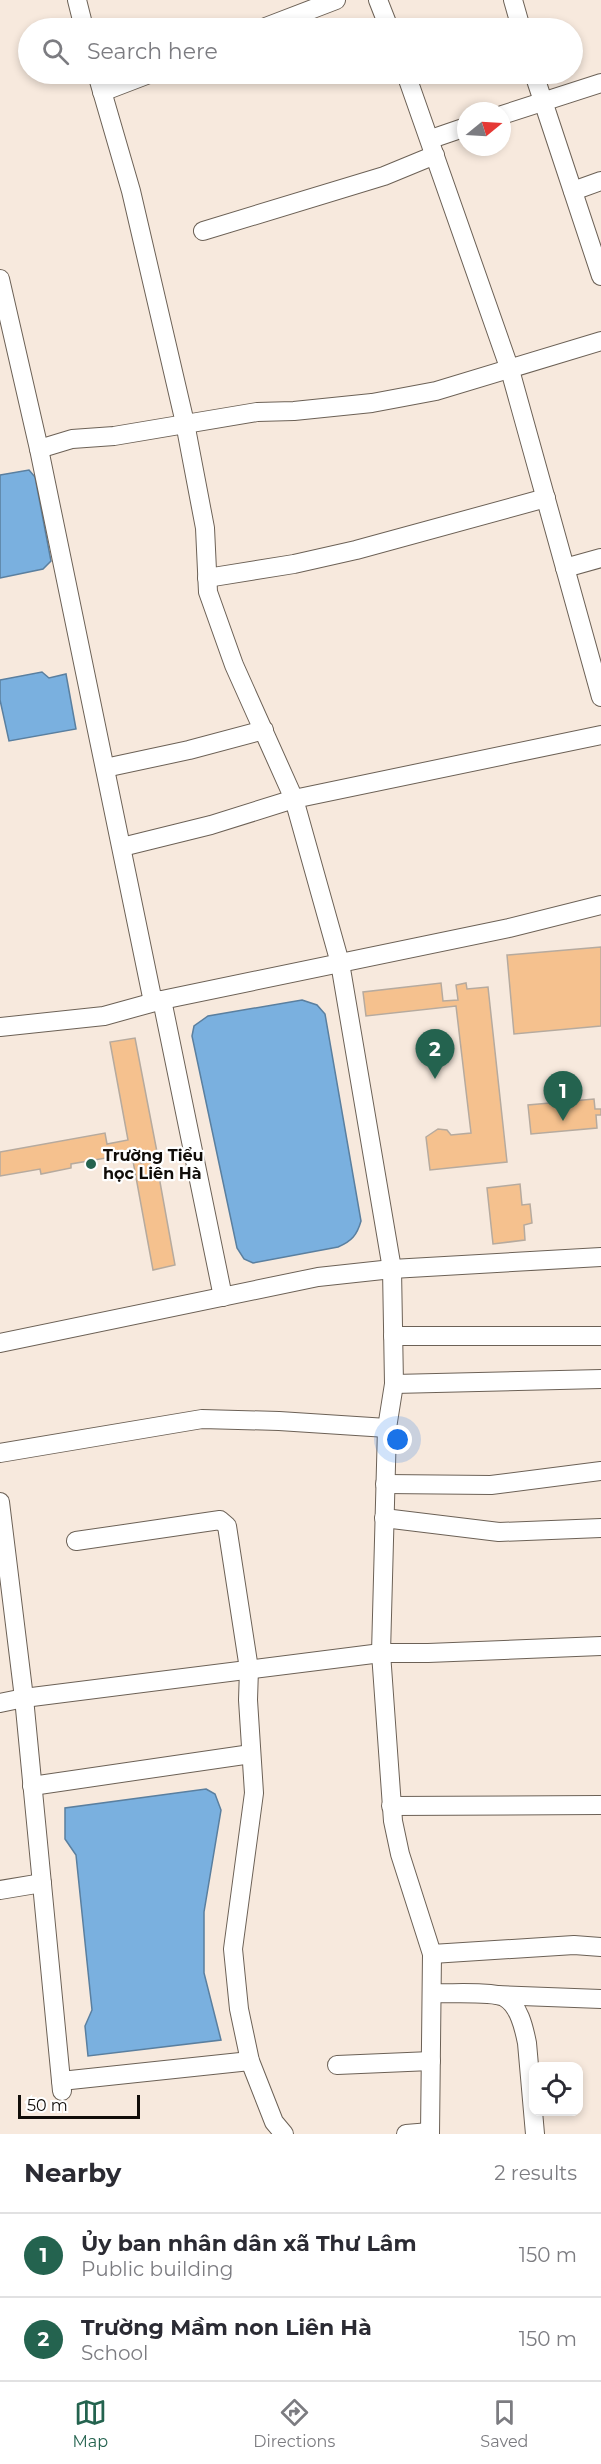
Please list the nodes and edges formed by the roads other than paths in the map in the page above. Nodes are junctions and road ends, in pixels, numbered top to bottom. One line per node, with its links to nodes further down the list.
1 (77, 0): 5 (street)
2 (336, 0): 6 (street)
3 (378, 0): 7 (street)
4 (513, 0): 8 (street)
5 (82, 18)
6 (289, 18)
7 (385, 18)
8 (518, 18)
9 (601, 83): 15 (street)
10 (100, 84): 14 (street)
11 (123, 84): 14 (street)
12 (410, 84): 18 (street)
13 (537, 84): 15 (street)
14 (102, 92): 26 (street)
15 (542, 102): 16 (street); 20 (street)
16 (511, 112)
17 (457, 132): 18 (street)
18 (433, 147): 21 (street); 25 (street)
19 (601, 181): 20 (street)
20 (573, 190): 22 (street)
21 (203, 231)
22 (601, 276)
23 (0, 279): 27 (street)
24 (601, 341): 25 (street)
25 (510, 370): 26 (street); 28 (street)
26 (185, 423): 27 (street); 31 (street)
27 (39, 449): 35 (street)
28 (546, 498): 30 (street); 31 (street)
29 (601, 558): 30 (street)
30 (565, 568): 32 (street)
31 (207, 578): 33 (street)
32 (601, 697)
33 (264, 730): 35 (street); 36 (street)
34 (601, 735): 36 (street)
35 (105, 768): 37 (street)
36 (294, 799): 37 (street); 39 (street)
37 (122, 848): 40 (street)
38 (601, 905): 39 (street)
39 (340, 963): 40 (street); 43 (street)
40 (157, 1001): 41 (street); 44 (street)
41 (0, 1027)
42 (601, 1257): 43 (street)
43 (392, 1269): 44 (street); 45 (street)
44 (223, 1297): 47 (street)
45 (393, 1336): 46 (street); 49 (street)
46 (601, 1336)
47 (0, 1343)
48 (601, 1379): 49 (street)
49 (394, 1384): 50 (street)
50 (387, 1428): 51 (street); 53 (street)
51 (0, 1453)
52 (601, 1471): 53 (street)
53 (385, 1484): 55 (street)
54 (0, 1502): 61 (street)
55 (384, 1518): 56 (street); 59 (street)
56 (601, 1528)
57 (76, 1541): 60 (street)
58 (601, 1646): 59 (street)
59 (381, 1653): 60 (street); 66 (street)
60 (249, 1669): 61 (street); 63 (street)
61 (24, 1698): 62 (street); 64 (street)
62 (0, 1703)
63 (252, 1754): 64 (street); 74 (street)
64 (32, 1786): 67 (street)
65 (601, 1805): 66 (street)
66 (391, 1806): 70 (street)
67 (42, 1883): 68 (street); 74 (street)
68 (0, 1890)
69 (601, 1947): 70 (street)
70 (432, 1954): 71 (street)
71 (433, 1993): 72 (street); 75 (street)
72 (493, 1994): 73 (street); 80 (street)
73 (601, 1999)
74 (250, 2061): 78 (street)
75 (431, 2061): 76 (street); 77 (street)
76 (337, 2065)
77 (430, 2133): 79 (street)
78 (284, 2134)
79 (406, 2134)
80 (535, 2134)

